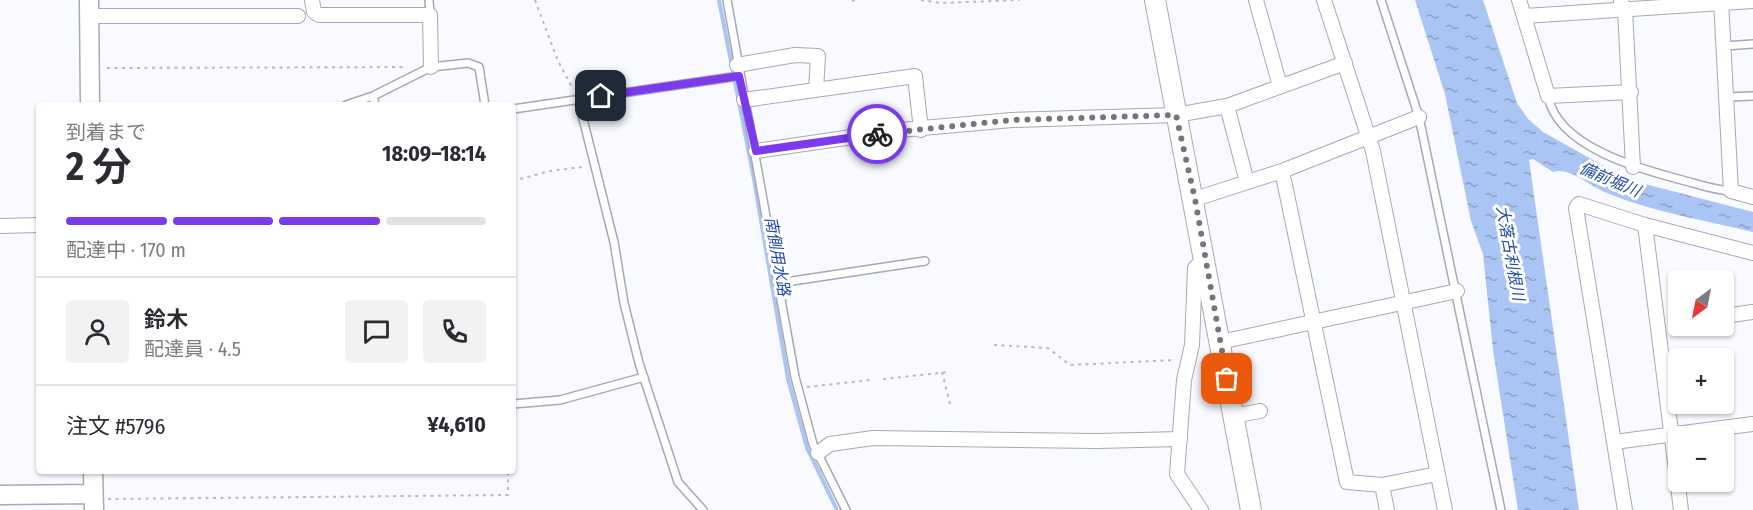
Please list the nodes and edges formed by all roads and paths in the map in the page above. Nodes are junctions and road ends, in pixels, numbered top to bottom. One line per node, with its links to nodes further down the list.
1 (312, 0): 16 (street)
2 (429, 0): 16 (lane)
3 (534, 0): 32 (path)
4 (727, 0): 24 (lane)
5 (921, 0): 6 (path)
6 (1020, 0)
7 (1155, 0): 40 (main road)
8 (1256, 0): 25 (street)
9 (1324, 0): 21 (street)
10 (1381, 0): 41 (lane)
11 (1519, 0): 18 (street)
12 (1753, 1): 13 (street)
13 (1721, 2): 14 (street); 20 (street)
14 (1623, 4): 18 (street); 27 (street)
15 (89, 8): 17 (street); 34 (street)
16 (430, 15): 23 (street)
17 (298, 16)
18 (1525, 16): 29 (street)
19 (1753, 44): 20 (lane)
20 (1724, 46): 31 (street)
21 (1345, 63): 25 (street); 43 (street)
22 (107, 69): 23 (path)
23 (428, 69): 28 (lane); 37 (lane)
24 (738, 70): 26 (street); 32 (lane); 33 (lane)
25 (1280, 86): 38 (street)
26 (816, 90): 33 (street); 42 (street)
27 (1631, 92): 29 (street); 46 (street)
28 (373, 96): 35 (lane); 36 (lane)
29 (1548, 96): 46 (lane)
30 (1753, 96): 31 (lane)
31 (1726, 97): 50 (street)
32 (578, 99): 39 (lane); 45 (lane)
33 (744, 100): 44 (lane)
34 (90, 102)
35 (355, 102)
36 (374, 102)
37 (485, 102)
38 (1227, 106): 40 (street); 49 (street)
39 (516, 109)
40 (1176, 115): 42 (street); 52 (main road)
41 (1419, 117): 43 (street); 60 (lane)
42 (921, 130): 44 (street)
43 (1370, 138): 47 (street); 61 (street)
44 (756, 151): 59 (lane)
45 (594, 166): 48 (path); 70 (lane)
46 (1633, 167): 50 (lane)
47 (1282, 171): 49 (street); 64 (street)
48 (516, 180)
49 (1247, 182): 52 (street)
50 (1731, 191): 51 (street)
51 (1753, 197)
52 (1195, 199): 57 (main road)
53 (36, 225): 55 (street)
54 (1645, 225): 56 (street); 79 (street); 83 (street)
55 (0, 226)
56 (1753, 253)
57 (1205, 258): 65 (main road); 67 (street)
58 (925, 261): 59 (lane)
59 (779, 283): 73 (lane)
60 (1457, 291): 61 (street); 98 (lane)
61 (1402, 303): 64 (street); 87 (street)
62 (1753, 312): 63 (street)
63 (1734, 315)
64 (1315, 321): 65 (street); 88 (street)
65 (1220, 342): 77 (main road)
66 (994, 345): 67 (path)
67 (1188, 361): 82 (street)
68 (942, 372): 69 (path); 71 (path); 75 (path)
69 (949, 372)
70 (644, 377): 74 (lane); 92 (lane)
71 (883, 379)
72 (870, 380): 73 (path)
73 (798, 388): 84 (lane)
74 (516, 404)
75 (950, 404)
76 (1260, 411): 77 (street)
77 (1233, 416): 95 (main road)
78 (1753, 424): 80 (street)
79 (1670, 426)
80 (1734, 427)
81 (1668, 435): 83 (street)
82 (1180, 439): 84 (street); 94 (street)
83 (1614, 442): 99 (street)
84 (818, 453): 93 (lane)
85 (93, 474): 91 (street)
86 (508, 474): 91 (path)
87 (1437, 474): 88 (street); 97 (street)
88 (1382, 485): 96 (street)
89 (1679, 492): 100 (street)
90 (0, 495): 91 (street)
91 (94, 501)
92 (703, 510)
93 (846, 510)
94 (1201, 510)
95 (1251, 510)
96 (1388, 510)
97 (1445, 510)
98 (1501, 510)
99 (1625, 510)
100 (1681, 510)

